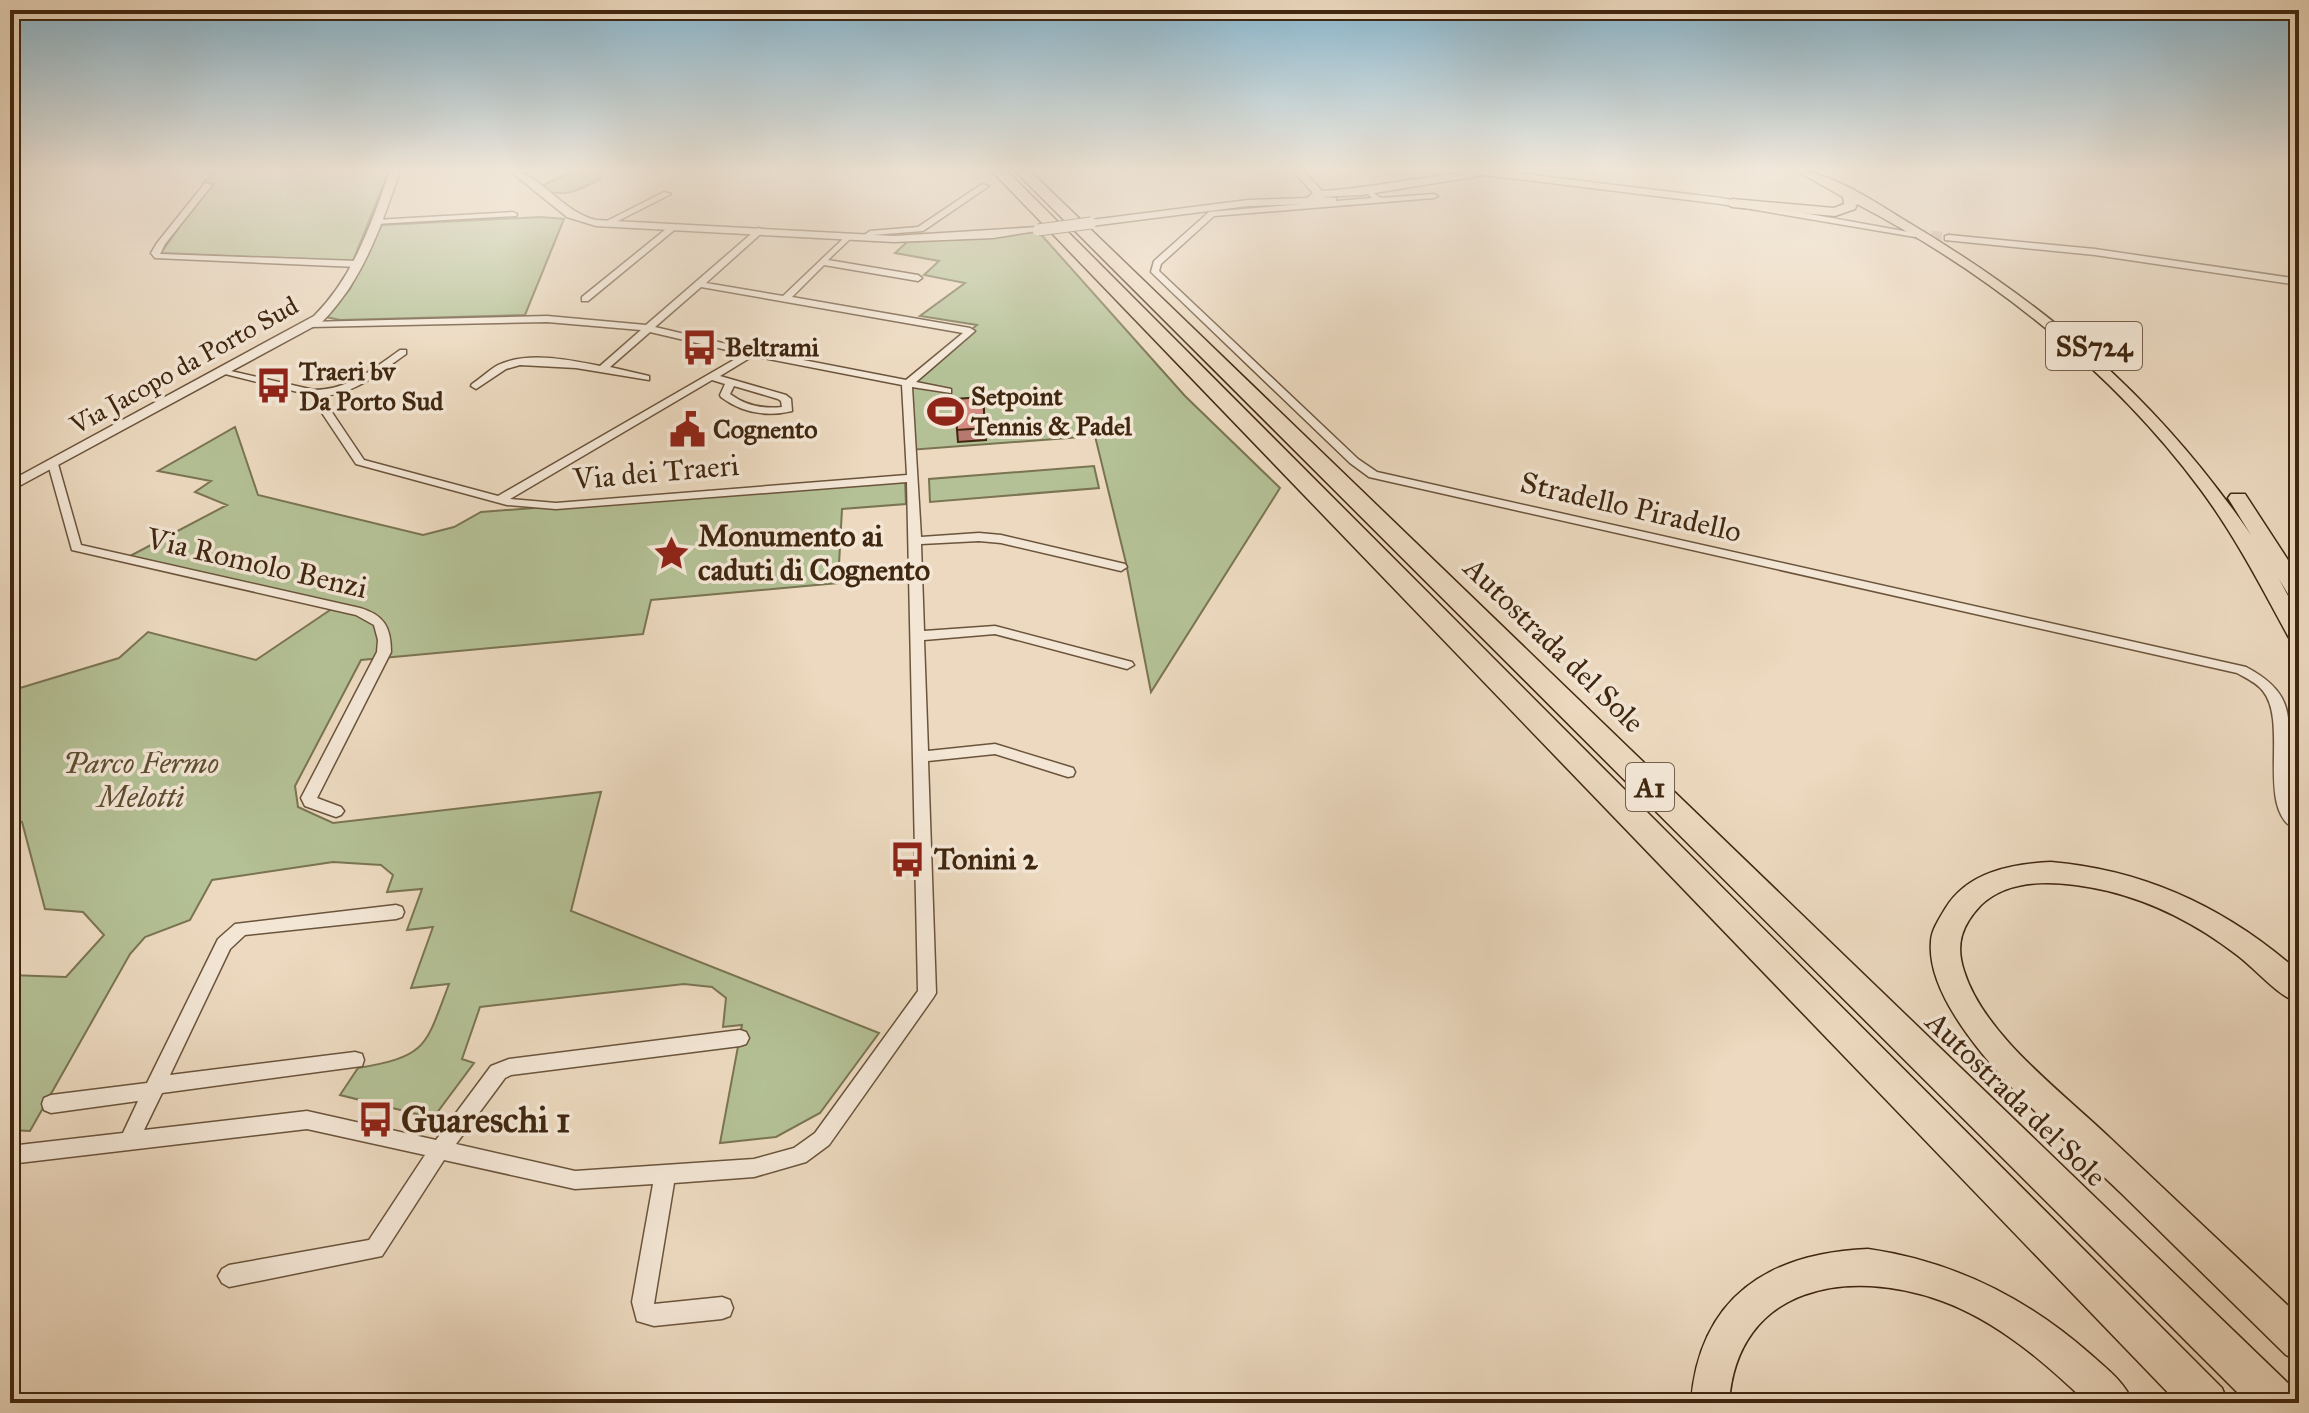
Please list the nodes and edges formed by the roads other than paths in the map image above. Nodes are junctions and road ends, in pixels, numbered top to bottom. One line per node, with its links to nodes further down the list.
1 (166, 237): 16 (street)
2 (369, 237): 16 (street, Via Jacopo da Porto Sud)
3 (662, 237): 21 (street)
4 (753, 237): 19 (street)
5 (826, 237): 14 (street)
6 (964, 237): 12 (street, bridge)
7 (1050, 237): 64 (highway, Autostrada del Sole / A1)
8 (1089, 237): 65 (highway, Autostrada del Sole / A1)
9 (1186, 237): 48 (street, Stradello Piradello)
10 (1922, 237): 43 (highway, SS724)
11 (1938, 237): 41 (highway, SS724)
12 (864, 238): 14 (street)
13 (1949, 238): 18 (street)
14 (845, 239): 15 (street)
15 (822, 262): 17 (street); 20 (street)
16 (357, 264): 22 (street, Via Jacopo da Porto Sud)
17 (918, 278)
18 (2299, 282)
19 (699, 284): 20 (street); 23 (street)
20 (786, 298): 31 (street)
21 (585, 299)
22 (310, 324): 23 (street); 27 (street, Via Jacopo da Porto Sud)
23 (646, 328): 25 (street); 26 (street)
24 (403, 352): 34 (street)
25 (752, 353): 28 (street, Via dei Traeri); 31 (street)
26 (603, 368): 29 (street); 32 (street)
27 (222, 372): 34 (street); 35 (street, Via Jacopo da Porto Sud)
28 (712, 377): 30 (street); 38 (street, Via dei Traeri)
29 (645, 378)
30 (732, 383): 30 (street)
31 (907, 384): 33 (street); 36 (street)
32 (476, 386)
33 (947, 391)
34 (314, 393): 38 (street, Via dei Traeri)
35 (53, 464): 37 (street, Via Jacopo da Porto Sud); 47 (street, Via Romolo Benzi)
36 (913, 478): 38 (street, Via dei Traeri); 39 (street)
37 (10, 487)
38 (500, 500)
39 (915, 541): 40 (street); 42 (street)
40 (1121, 567)
41 (2299, 594)
42 (917, 636): 44 (street); 45 (street)
43 (2299, 636)
44 (1127, 665)
45 (920, 757): 46 (street); 58 (street)
46 (1068, 772)
47 (336, 811)
48 (2299, 825)
49 (396, 912): 53 (street)
50 (2299, 990): 61 (highway)
51 (740, 1038): 56 (street)
52 (355, 1060): 53 (street)
53 (154, 1088): 54 (street); 55 (street)
54 (51, 1104)
55 (129, 1140): 56 (street); 57 (street)
56 (441, 1148): 58 (street); 59 (street)
57 (10, 1155)
58 (665, 1175): 60 (street)
59 (229, 1276)
60 (722, 1308)
61 (2299, 1342)
62 (2111, 1400): 63 (highway)
63 (1710, 1403)
64 (2207, 1403)
65 (2278, 1403)

